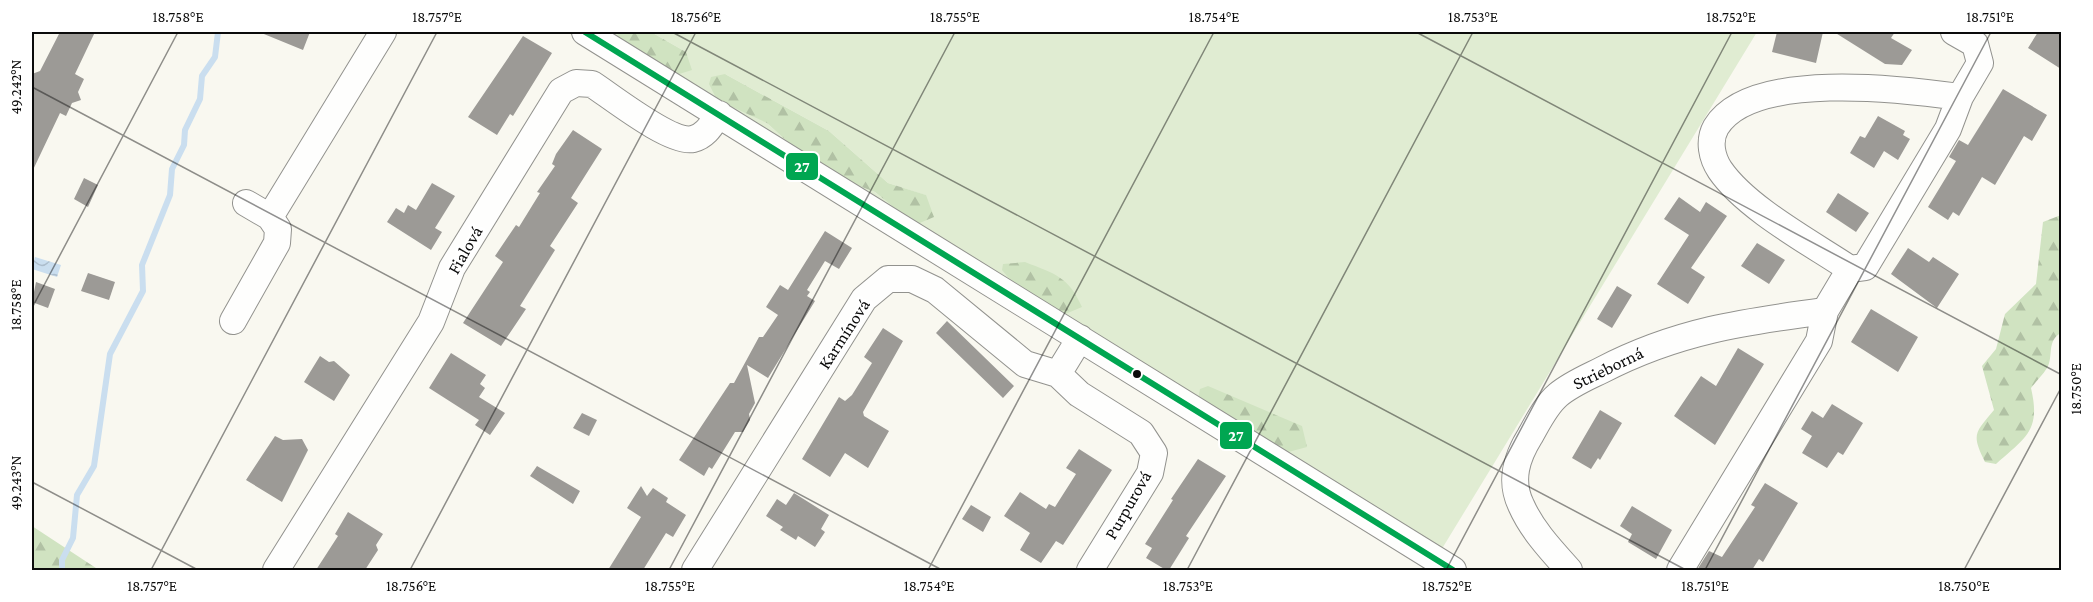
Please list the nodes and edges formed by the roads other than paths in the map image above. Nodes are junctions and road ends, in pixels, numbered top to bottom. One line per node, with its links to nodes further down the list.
1 (383, 32): 7 (street)
2 (585, 32): 5 (street)
3 (1954, 32): 4 (street)
4 (1960, 96): 8 (street); 8 (street)
5 (719, 114): 11 (street); 13 (street, Fialová)
6 (246, 203): 7 (street)
7 (270, 217): 10 (street)
8 (1850, 270): 9 (street)
9 (1825, 310): 17 (street, Strieborná); 18 (street)
10 (232, 321)
11 (1080, 338): 12 (street); 16 (street)
12 (1059, 374): 14 (street, Karmínová); 15 (street, Purpurová)
13 (276, 570)
14 (695, 570)
15 (1090, 570)
16 (1453, 570)
17 (1569, 570)
18 (1680, 570)

